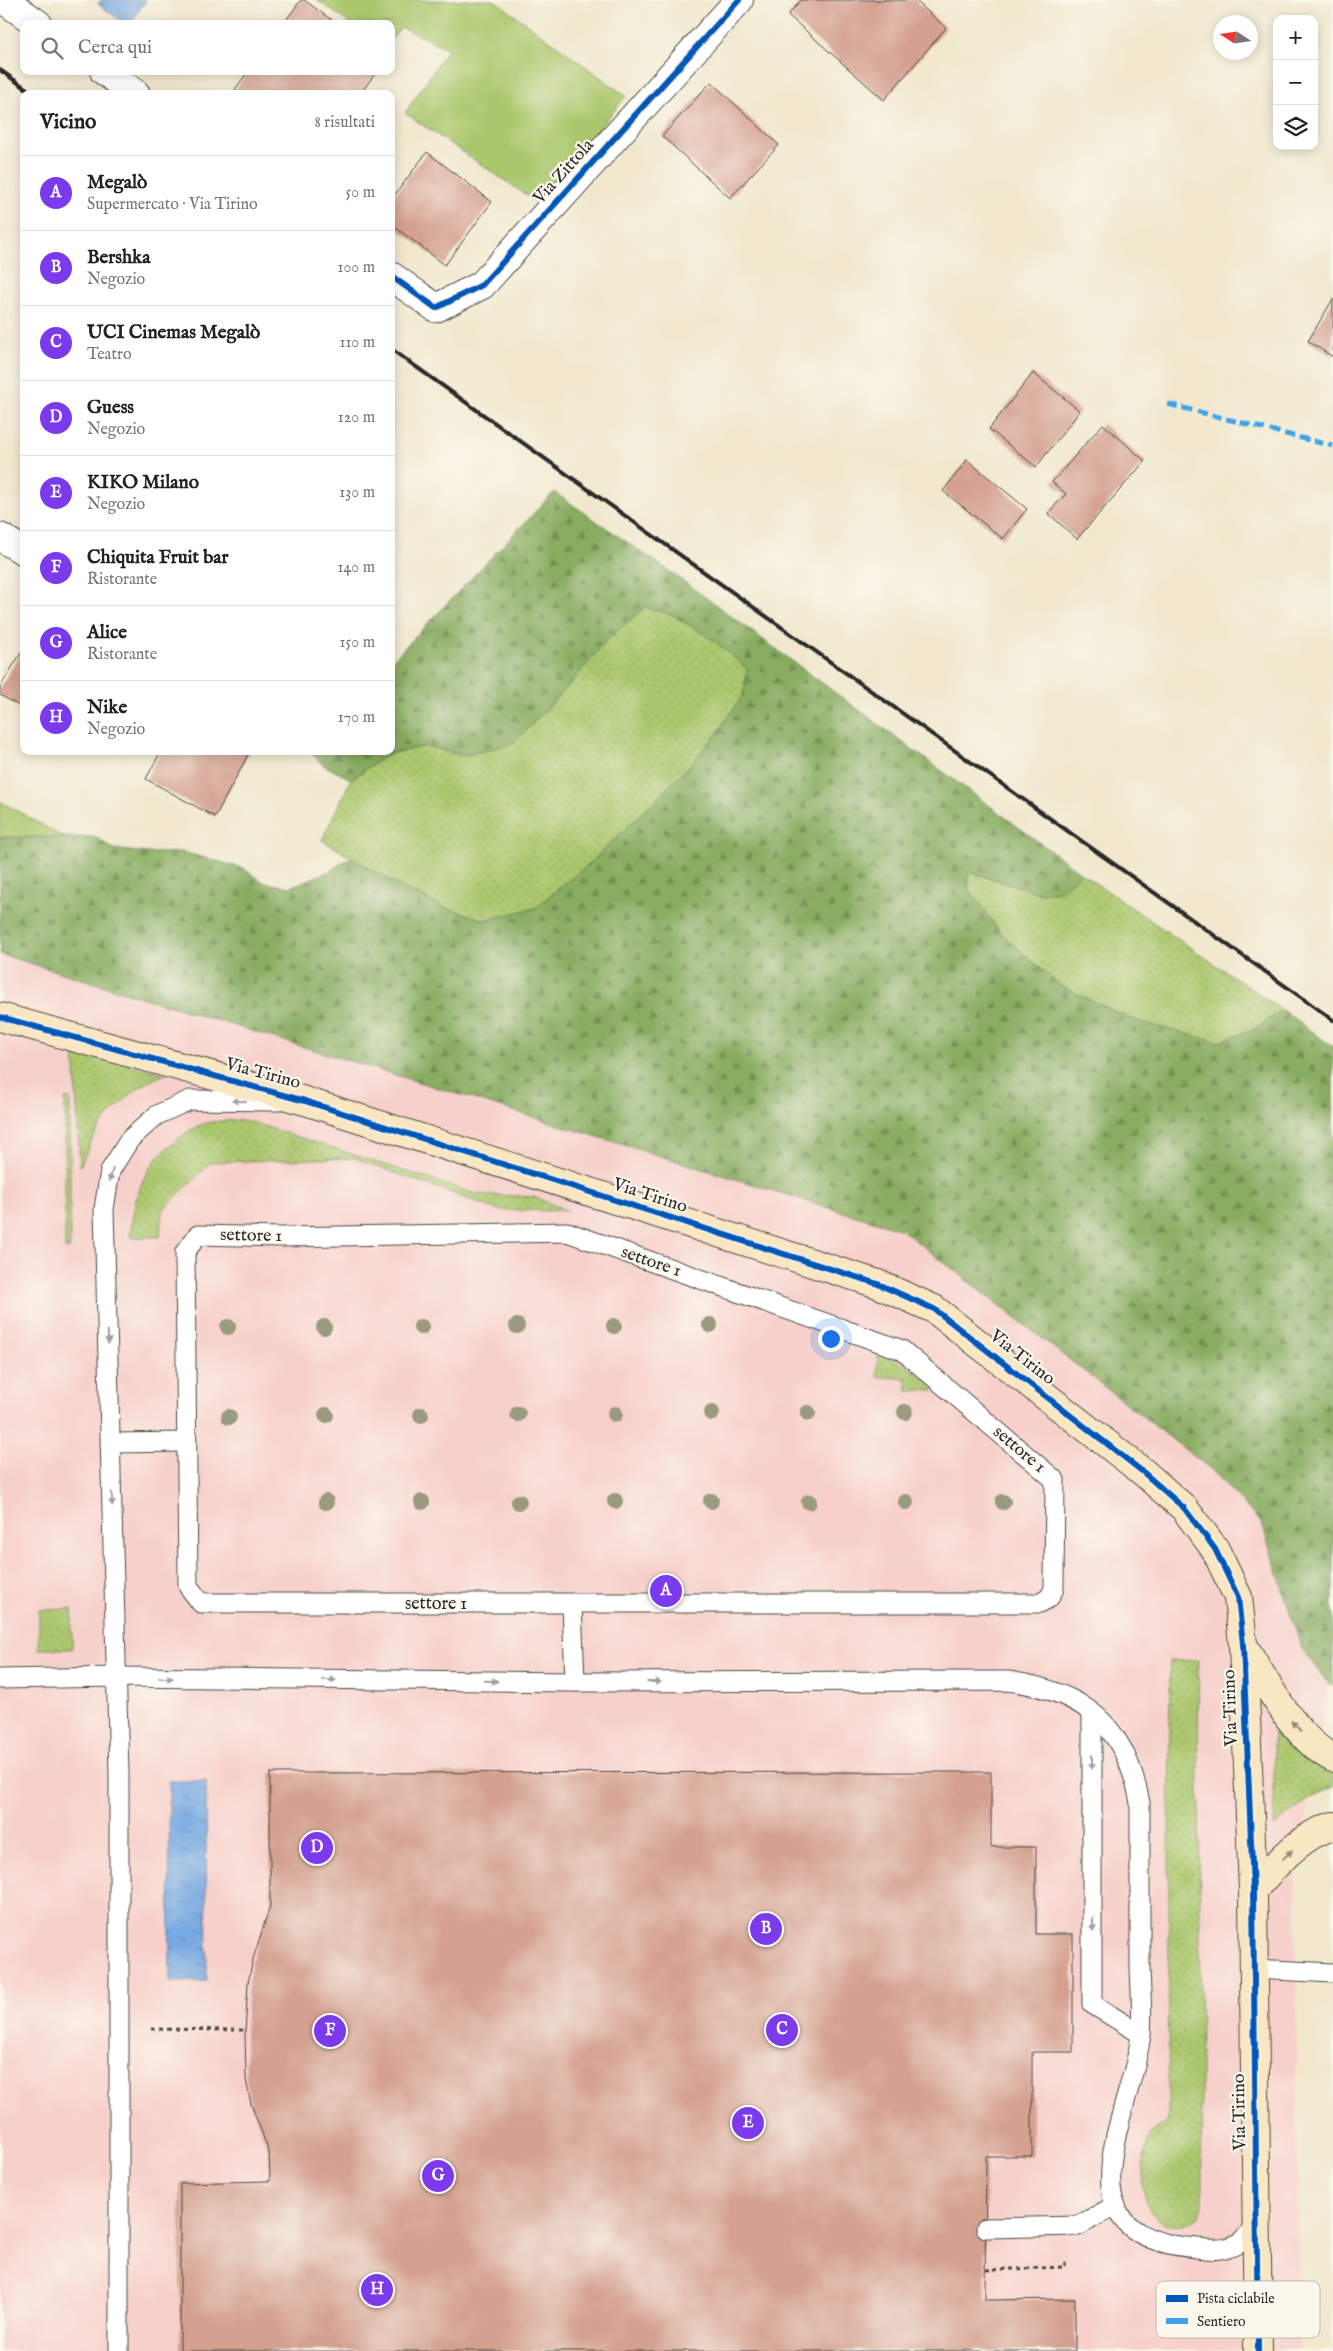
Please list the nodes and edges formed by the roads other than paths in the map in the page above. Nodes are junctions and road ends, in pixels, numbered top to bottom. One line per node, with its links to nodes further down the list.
1 (4, 0): 3 (street)
2 (739, 0): 6 (street, Via Zittola)
3 (32, 20)
4 (110, 75): 5 (street)
5 (130, 90)
6 (395, 279)
7 (0, 537): 8 (street)
8 (20, 549)
9 (0, 1017): 10 (street, Via Tirino)
10 (305, 1101): 12 (lane, one-way to 12); 14 (street, Via Tirino)
11 (187, 1442): 12 (lane); 13 (lane, settore 1); 13 (lane, settore 1)
12 (110, 1443): 15 (lane, one-way to 15)
13 (572, 1604): 17 (lane)
14 (1243, 1644): 19 (street, one-way to 14); 21 (street, Via Tirino)
15 (118, 1677): 16 (lane); 17 (lane, one-way to 17); 30 (lane)
16 (0, 1679)
17 (575, 1682): 18 (lane, one-way to 18)
18 (1092, 1713): 24 (lane); 24 (lane, one-way to 24)
19 (1333, 1758)
20 (1333, 1826): 21 (street, one-way to 20)
21 (1253, 1890): 22 (street, Via Tirino)
22 (1254, 1969): 23 (lane); 26 (street, Via Tirino)
23 (1333, 1972)
24 (1141, 2034): 25 (lane)
25 (1116, 2205): 26 (lane); 27 (lane)
26 (1256, 2226): 28 (street, Via Tirino)
27 (986, 2228)
28 (1257, 2281)
29 (1258, 2338): 31 (street, Via Tirino)
30 (119, 2351)
31 (1258, 2351)

